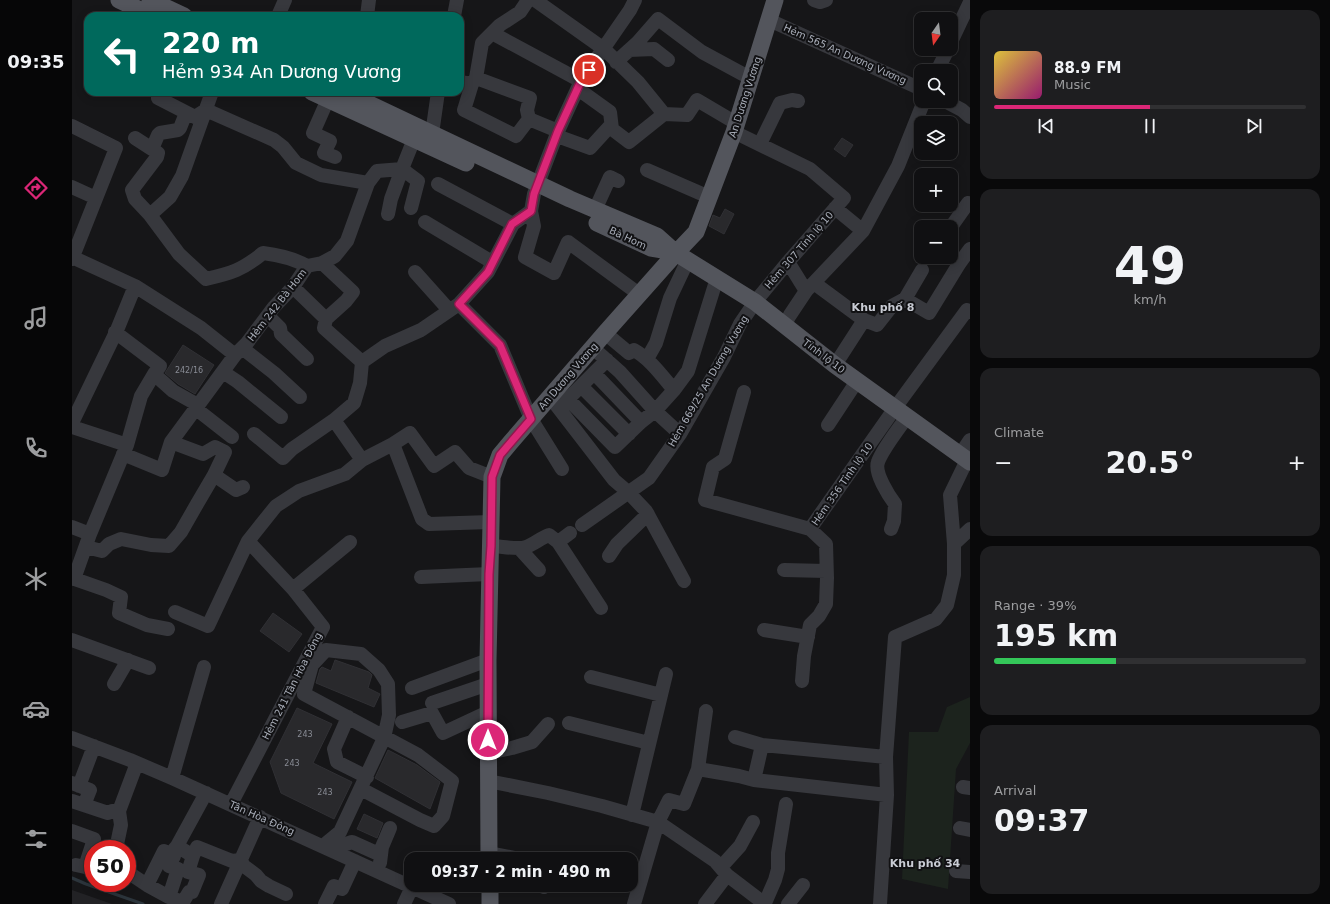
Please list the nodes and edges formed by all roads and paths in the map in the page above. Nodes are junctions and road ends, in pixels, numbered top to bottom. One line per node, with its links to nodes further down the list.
1 (119, 0): 12 (main road)
2 (150, 0): 13 (main road)
3 (369, 0): 14 (street)
4 (457, 0): 15 (street)
5 (528, 0): 18 (street)
6 (535, 0): 19 (street)
7 (635, 0): 19 (street)
8 (775, 0): 16 (main road, An Dương Vương)
9 (814, 0): 10 (street)
10 (826, 0)
11 (970, 2): 17 (street)
12 (133, 12)
13 (176, 12)
14 (368, 12)
15 (455, 12)
16 (769, 20): 23 (main road, An Dương Vương); 26 (street, Hẻm 565 An Dương Vương)
17 (958, 27)
18 (492, 33): 24 (street); 25 (street)
19 (604, 49): 22 (street); 25 (street)
20 (629, 50): 21 (street); 22 (street); 23 (street)
21 (668, 60)
22 (616, 62): 38 (street)
23 (750, 78): 43 (main road, An Dương Vương)
24 (469, 81): 40 (street); 40 (street)
25 (580, 85): 41 (street); 44 (street)
26 (914, 86)
27 (211, 96): 36 (street)
28 (320, 96): 32 (main road, Bà Hom)
29 (352, 96): 45 (main road, Bà Hom)
30 (437, 96): 45 (street)
31 (162, 97): 37 (street)
32 (328, 100): 47 (main road, Bà Hom); 50 (street)
33 (798, 101): 48 (street)
34 (921, 108): 70 (street)
35 (958, 108): 39 (street)
36 (206, 110): 37 (street); 54 (street); 66 (street)
37 (186, 113): 49 (street)
38 (664, 114): 41 (street); 43 (street)
39 (970, 117)
40 (529, 119): 44 (street)
41 (612, 125): 44 (street)
42 (72, 126): 59 (street)
43 (735, 128): 48 (street); 58 (main road, An Dương Vương)
44 (558, 133): 57 (street)
45 (432, 134): 57 (main road, Bà Hom)
46 (135, 138): 49 (street)
47 (414, 139): 51 (street); 57 (main road, Bà Hom)
48 (760, 144): 60 (street)
49 (152, 149): 66 (street)
50 (335, 157)
51 (402, 169): 54 (street, Hẻm 242 Bà Hom); 62 (street); 65 (street)
52 (647, 170): 58 (street)
53 (618, 181): 63 (street)
54 (368, 183): 77 (street, Hẻm 242 Bà Hom)
55 (438, 184): 69 (street)
56 (72, 187): 59 (street)
57 (536, 189): 63 (main road, Bà Hom); 64 (street); 72 (main road, Bà Hom)
58 (709, 197): 72 (main road, An Dương Vương)
59 (96, 198): 73 (street)
60 (840, 203): 70 (street); 76 (street, Hẻm 307 Tỉnh lộ 10)
61 (968, 204): 67 (street)
62 (411, 208)
63 (595, 210): 72 (main road, Bà Hom)
64 (531, 211): 69 (street); 86 (street)
65 (388, 214)
66 (150, 215): 79 (street)
67 (956, 220)
68 (425, 222): 75 (street)
69 (512, 224): 75 (street)
70 (863, 231): 85 (street)
71 (970, 249): 74 (street)
72 (682, 256): 82 (main road, Tỉnh lộ 10); 86 (main road, An Dương Vương); 99 (street)
73 (72, 257): 83 (street)
74 (958, 258)
75 (492, 262): 89 (street)
76 (788, 262): 85 (street); 88 (street, Hẻm 307 Tỉnh lộ 10)
77 (322, 263): 79 (street, Hẻm 242 Bà Hom); 92 (street)
78 (953, 264): 87 (street)
79 (307, 266): 84 (street, Hẻm 242 Bà Hom)
80 (922, 270): 87 (street)
81 (415, 272): 89 (street)
82 (716, 278): 88 (main road, Tỉnh lộ 10); 109 (street)
83 (135, 286): 95 (street); 98 (street)
84 (293, 287): 91 (street, Hẻm 242 Bà Hom); 92 (street)
85 (810, 287): 93 (street); 94 (street)
86 (639, 294): 96 (main road, An Dương Vương)
87 (905, 299): 93 (street)
88 (755, 302): 94 (main road, Tỉnh lộ 10); 125 (street, Hẻm 669/25 An Dương Vương)
89 (454, 307): 102 (street); 117 (street)
90 (970, 312): 115 (street)
91 (268, 316): 98 (street, Hẻm 242 Bà Hom); 100 (street)
92 (326, 319): 102 (street)
93 (864, 320): 103 (street)
94 (784, 326): 103 (main road, Tỉnh lộ 10)
95 (116, 332): 106 (street); 120 (street)
96 (605, 333): 97 (main road, An Dương Vương); 99 (street)
97 (593, 348): 101 (street); 112 (main road, An Dương Vương)
98 (239, 351): 104 (street, Hẻm 242 Bà Hom); 111 (street)
99 (647, 359): 109 (street)
100 (307, 360)
101 (607, 360): 105 (street); 114 (street)
102 (362, 362): 118 (street)
103 (835, 365): 107 (main road, Tỉnh lộ 10)
104 (223, 372): 113 (street, Hẻm 242 Bà Hom); 116 (street)
105 (594, 373): 108 (street); 119 (street)
106 (154, 374): 113 (street); 130 (street)
107 (857, 381): 115 (main road, Tỉnh lộ 10); 121 (street)
108 (582, 386): 112 (street); 124 (street)
109 (674, 390): 114 (street)
110 (744, 392): 141 (street, Hẻm 356 Tỉnh lộ 10)
111 (300, 397)
112 (559, 401): 117 (main road, An Dương Vương); 124 (street); 137 (street)
113 (197, 407): 126 (street); 128 (street, Hẻm 242 Bà Hom)
114 (655, 410): 119 (street); 125 (street)
115 (901, 412): 131 (main road, Tỉnh lộ 10); 141 (street, Hẻm 356 Tỉnh lộ 10); 142 (street)
116 (282, 417)
117 (531, 419): 133 (street); 135 (main road, An Dương Vương)
118 (334, 420): 123 (street); 132 (street)
119 (641, 422): 124 (street)
120 (72, 423)
121 (828, 425)
122 (72, 427): 130 (street)
123 (254, 434)
124 (629, 434)
125 (680, 434): 137 (street, Hẻm 669/25 An Dương Vương)
126 (232, 437)
127 (970, 440): 131 (street)
128 (170, 442): 130 (street); 134 (street)
129 (393, 444): 132 (street); 135 (street); 139 (street)
130 (126, 449): 144 (street)
131 (966, 459): 148 (street)
132 (362, 460): 145 (street)
133 (562, 469)
134 (214, 475): 136 (street); 144 (street)
135 (492, 477): 139 (main road, An Dương Vương)
136 (243, 487)
137 (628, 492): 138 (street); 147 (street, Hẻm 669/25 An Dương Vương)
138 (648, 514): 151 (street); 158 (street)
139 (490, 522): 149 (main road, An Dương Vương)
140 (72, 527): 144 (street)
141 (810, 529): 154 (street)
142 (891, 529)
143 (970, 529): 148 (street)
144 (88, 541): 157 (street)
145 (248, 541): 159 (street, Hẻm 241 Tân Hòa Đông); 161 (street)
146 (350, 542): 159 (street)
147 (558, 542): 150 (street); 160 (street)
148 (954, 544): 191 (street)
149 (491, 546): 150 (street); 155 (main road, An Dương Vương)
150 (519, 548): 152 (street)
151 (609, 556)
152 (539, 570)
153 (784, 570): 154 (street)
154 (826, 571): 164 (street)
155 (489, 574): 156 (street); 167 (main road, An Dương Vương)
156 (421, 577)
157 (73, 579): 162 (street)
158 (684, 581)
159 (293, 590): 202 (street, Hẻm 241 Tân Hòa Đông)
160 (602, 608)
161 (175, 612)
162 (168, 629)
163 (764, 630): 164 (street)
164 (808, 637): 172 (street)
165 (72, 640): 166 (street)
166 (128, 660): 169 (street); 173 (street)
167 (488, 660): 174 (main road, An Dương Vương); 175 (street)
168 (204, 667): 194 (street)
169 (149, 668)
170 (666, 674): 176 (street)
171 (591, 677): 176 (street)
172 (802, 680)
173 (114, 684)
174 (488, 684): 177 (street); 179 (main road, An Dương Vương)
175 (412, 688)
176 (661, 694): 187 (street)
177 (432, 703)
178 (706, 711): 193 (street)
179 (488, 712): 181 (street); 190 (main road, An Dương Vương)
180 (348, 717): 186 (street); 186 (street); 197 (street)
181 (402, 722)
182 (569, 723): 187 (street)
183 (548, 724): 190 (street)
184 (735, 737): 188 (street)
185 (72, 738): 189 (street, Tân Hòa Đông)
186 (384, 738): 197 (street); 197 (street)
187 (649, 743): 205 (street)
188 (762, 745): 191 (street); 195 (street)
189 (94, 746): 192 (street, Tân Hòa Đông); 198 (street)
190 (488, 753): 196 (main road, An Dương Vương)
191 (886, 757): 200 (street)
192 (137, 763): 194 (street, Tân Hòa Đông); 204 (street)
193 (698, 770): 195 (street); 207 (street)
194 (172, 778): 199 (street, Tân Hòa Đông)
195 (754, 780): 200 (street)
196 (488, 781): 205 (street); 214 (main road, An Dương Vương)
197 (364, 783): 212 (street)
198 (76, 785): 201 (street)
199 (206, 794): 202 (street, Tân Hòa Đông); 213 (street)
200 (887, 795): 241 (street)
201 (78, 803): 204 (street)
202 (231, 804): 206 (street, Tân Hòa Đông)
203 (786, 804): 239 (street)
204 (119, 811): 211 (street)
205 (632, 815): 207 (street)
206 (260, 817): 212 (street, Tân Hòa Đông); 219 (street)
207 (658, 822): 222 (street); 237 (street)
208 (754, 822): 222 (street)
209 (390, 828): 216 (street)
210 (72, 831): 220 (street)
211 (118, 840)
212 (323, 846): 215 (street, Tân Hòa Đông)
213 (173, 850): 217 (street); 225 (street); 231 (street)
214 (489, 852)
215 (339, 853): 216 (street); 218 (street, Tân Hòa Đông)
216 (381, 855): 221 (street)
217 (193, 856): 219 (street); 231 (street)
218 (355, 860): 221 (street, Tân Hòa Đông); 234 (street)
219 (239, 862): 230 (street); 233 (street)
220 (76, 865)
221 (378, 871): 224 (street, Tân Hòa Đông)
222 (724, 871): 238 (street); 239 (street)
223 (136, 877): 225 (street)
224 (404, 883)
225 (147, 884): 231 (street)
226 (803, 885): 240 (street)
227 (410, 892): 235 (street)
228 (422, 892): 232 (street, Tân Hòa Đông)
229 (490, 892): 236 (main road)
230 (286, 894)
231 (168, 897)
232 (445, 903)
233 (221, 904)
234 (325, 904)
235 (404, 904)
236 (490, 904)
237 (634, 904)
238 (705, 904)
239 (765, 904)
240 (788, 904)
241 (880, 904)

